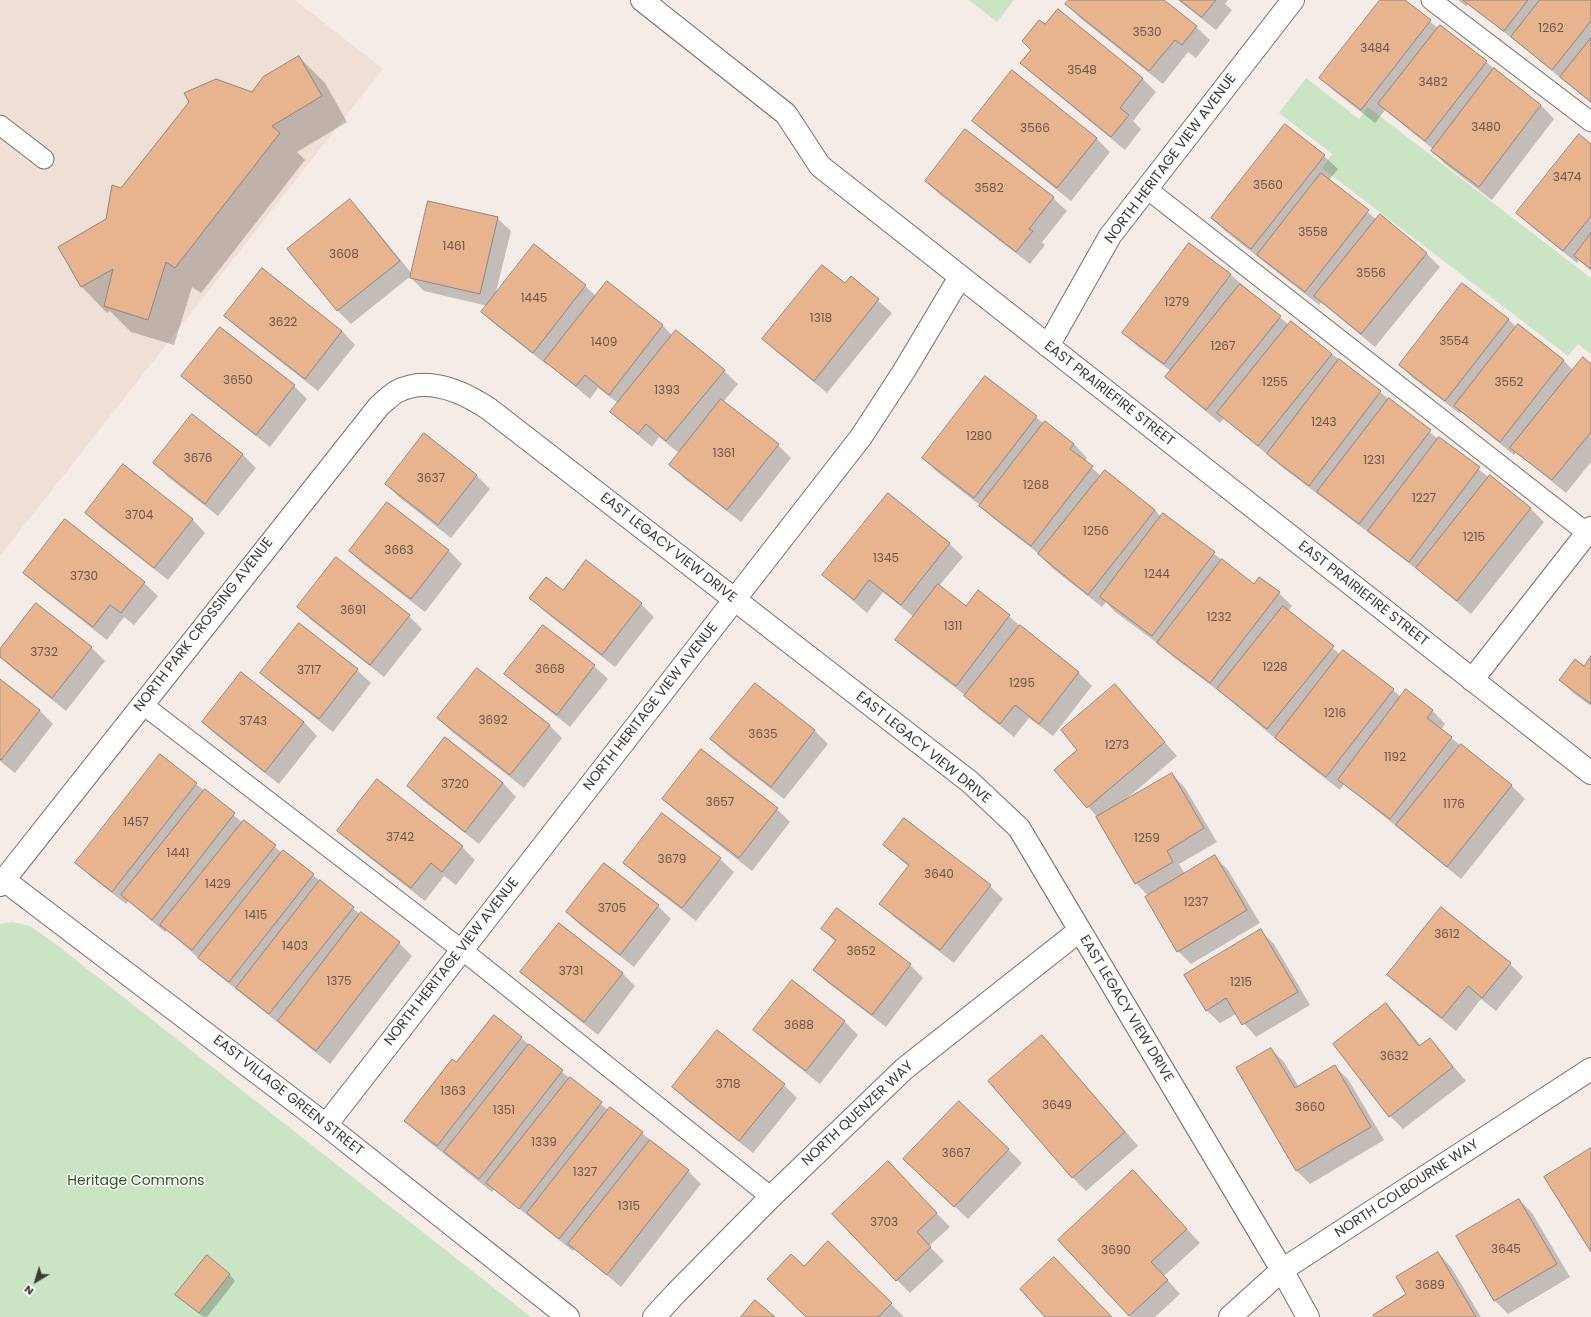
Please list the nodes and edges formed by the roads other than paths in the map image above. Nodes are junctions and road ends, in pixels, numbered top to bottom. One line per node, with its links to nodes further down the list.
1 (642, 0): 8 (street, EAST PRAIRIEFIRE STREET)
2 (1293, 0): 7 (street, NORTH HERITAGE VIEW AVENUE)
3 (1431, 0): 4 (lane)
4 (1591, 122)
5 (0, 125): 6 (lane)
6 (44, 159)
7 (1147, 189): 9 (street, NORTH HERITAGE VIEW AVENUE); 11 (lane)
8 (960, 277): 9 (street, EAST PRAIRIEFIRE STREET); 12 (street, NORTH HERITAGE VIEW AVENUE)
9 (1048, 346): 13 (street, EAST PRAIRIEFIRE STREET)
10 (423, 384): 12 (street, EAST LEGACY VIEW DRIVE); 14 (street, NORTH PARK CROSSING AVENUE)
11 (1589, 531): 13 (street)
12 (734, 600): 17 (street, EAST LEGACY VIEW DRIVE); 18 (street, NORTH HERITAGE VIEW AVENUE)
13 (1472, 680): 15 (street, EAST PRAIRIEFIRE STREET)
14 (142, 704): 16 (street, NORTH PARK CROSSING AVENUE); 18 (lane)
15 (1591, 773)
16 (2, 883): 20 (street, EAST VILLAGE GREEN STREET)
17 (1079, 930): 21 (street, NORTH QUENZER WAY); 22 (street, EAST LEGACY VIEW DRIVE)
18 (462, 950): 20 (street, NORTH HERITAGE VIEW AVENUE); 21 (lane)
19 (1591, 1069): 22 (street, NORTH COLBOURNE WAY)
20 (326, 1125): 23 (street, EAST VILLAGE GREEN STREET)
21 (771, 1196): 24 (street, NORTH QUENZER WAY)
22 (1282, 1270): 25 (street, NORTH COLBOURNE WAY); 26 (street, EAST LEGACY VIEW DRIVE)
23 (568, 1317)
24 (654, 1317)
25 (1230, 1317)
26 (1308, 1317)

